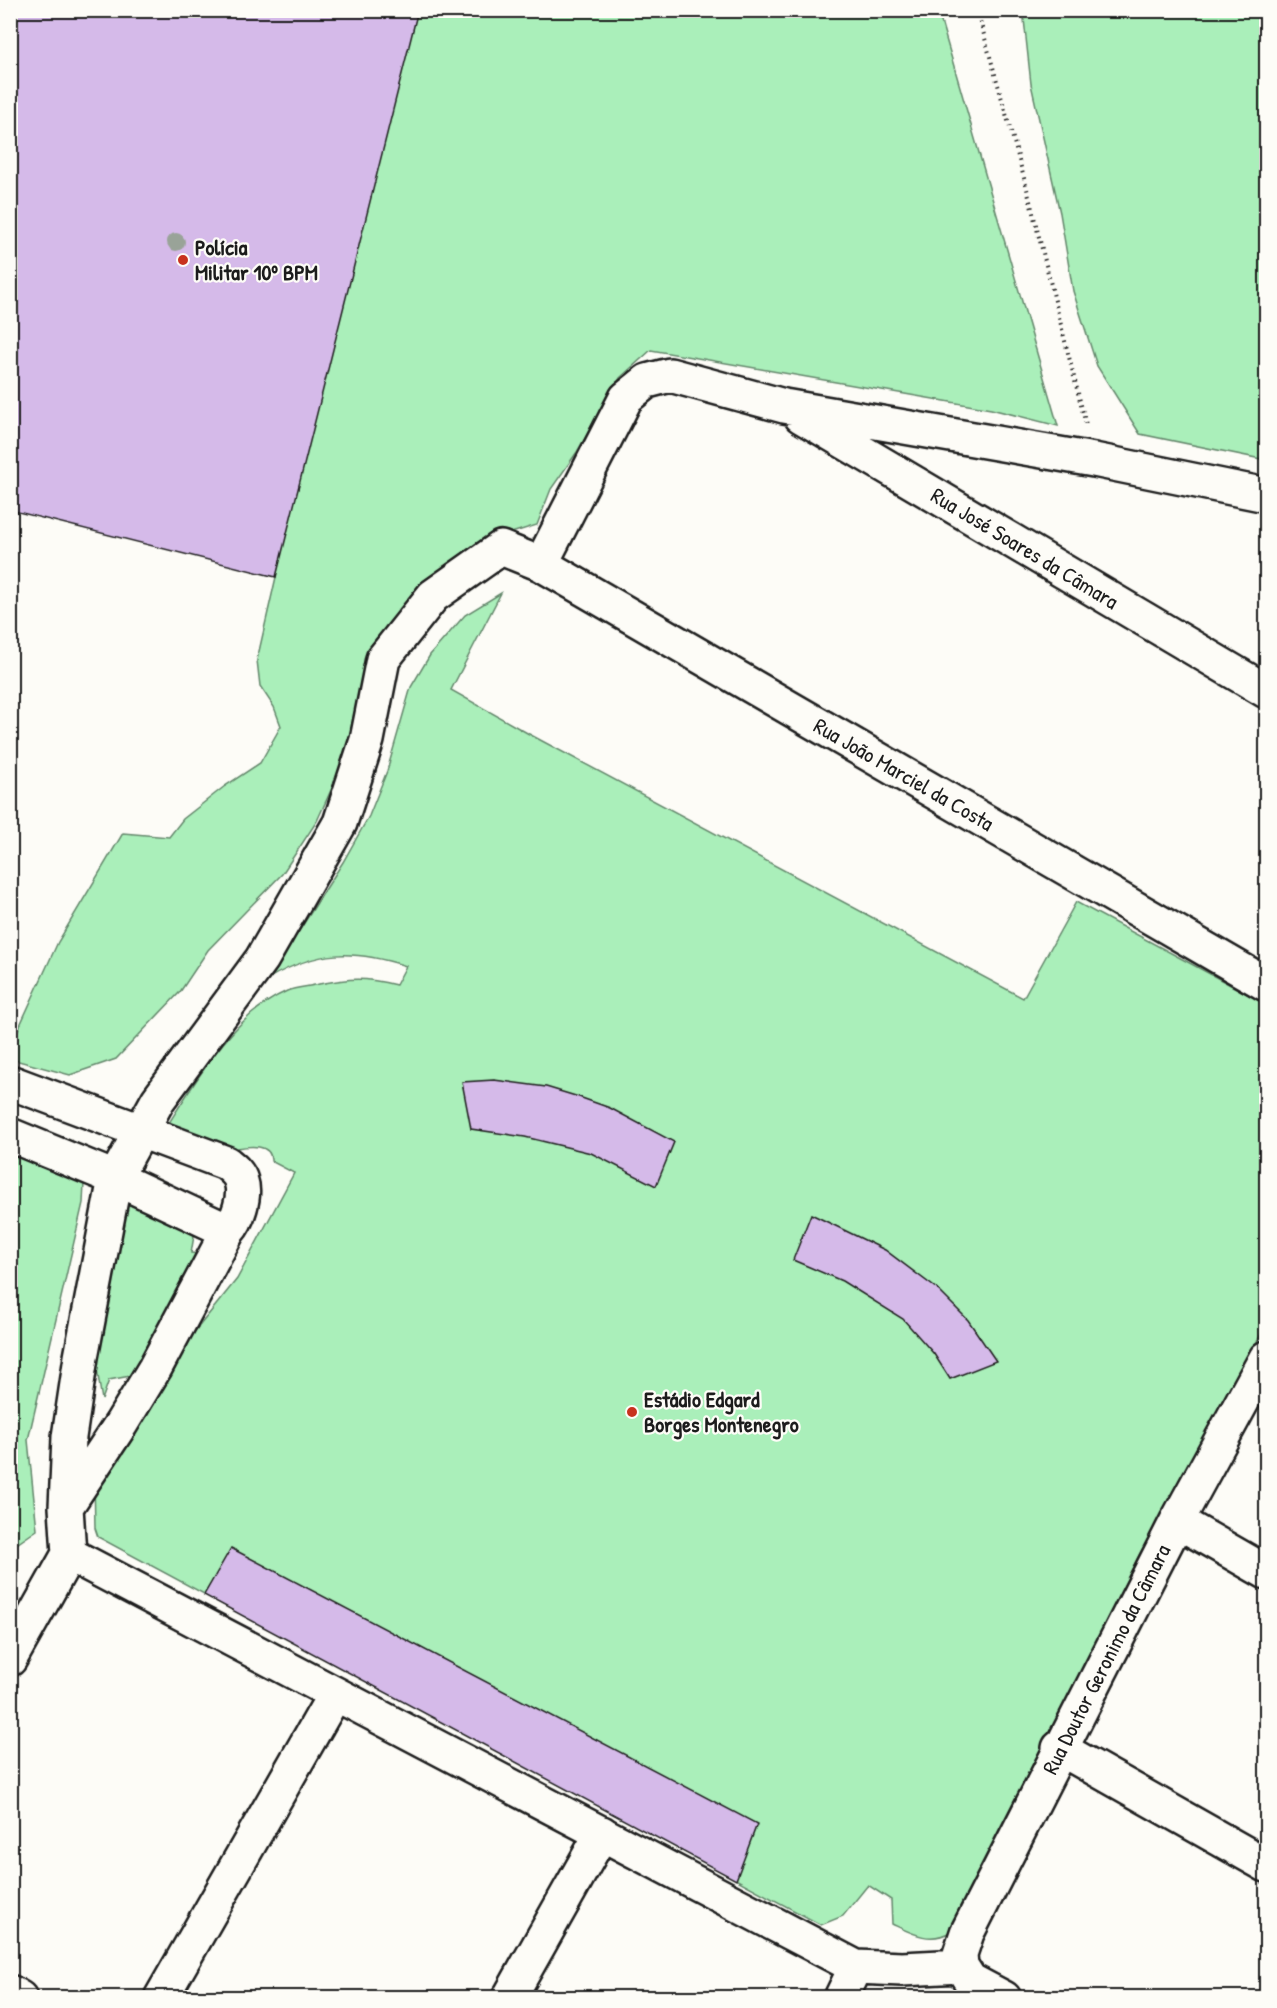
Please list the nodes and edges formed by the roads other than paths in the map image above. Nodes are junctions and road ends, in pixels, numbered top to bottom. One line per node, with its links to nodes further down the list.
1 (784, 406): 2 (street); 3 (street); 4 (street, Rua José Soares da Câmara)
2 (1266, 495)
3 (541, 564): 5 (street, Rua João Marciel da Costa); 8 (street, Rua João Marciel da Costa)
4 (1266, 691)
5 (1266, 984)
6 (10, 1082): 8 (street)
7 (10, 1135): 8 (street)
8 (127, 1155): 9 (street); 9 (street); 11 (street)
9 (228, 1231): 11 (street)
10 (1266, 1358): 12 (street, Rua Doutor Geronimo da Câmara)
11 (66, 1507): 13 (street)
12 (1177, 1521): 14 (street); 17 (street, Rua Doutor Geronimo da Câmara)
13 (69, 1554): 15 (street); 16 (street)
14 (1266, 1572)
15 (10, 1659)
16 (335, 1694): 18 (street); 24 (street)
17 (1059, 1748): 19 (street); 20 (street, Rua Doutor Geronimo da Câmara)
18 (602, 1833): 21 (street); 25 (street)
19 (1266, 1865)
20 (960, 1966): 21 (street); 27 (street)
21 (856, 1967): 26 (street)
22 (10, 1992): 23 (street)
23 (20, 1998)
24 (161, 1998)
25 (508, 1998)
26 (840, 1998)
27 (1004, 1998)

